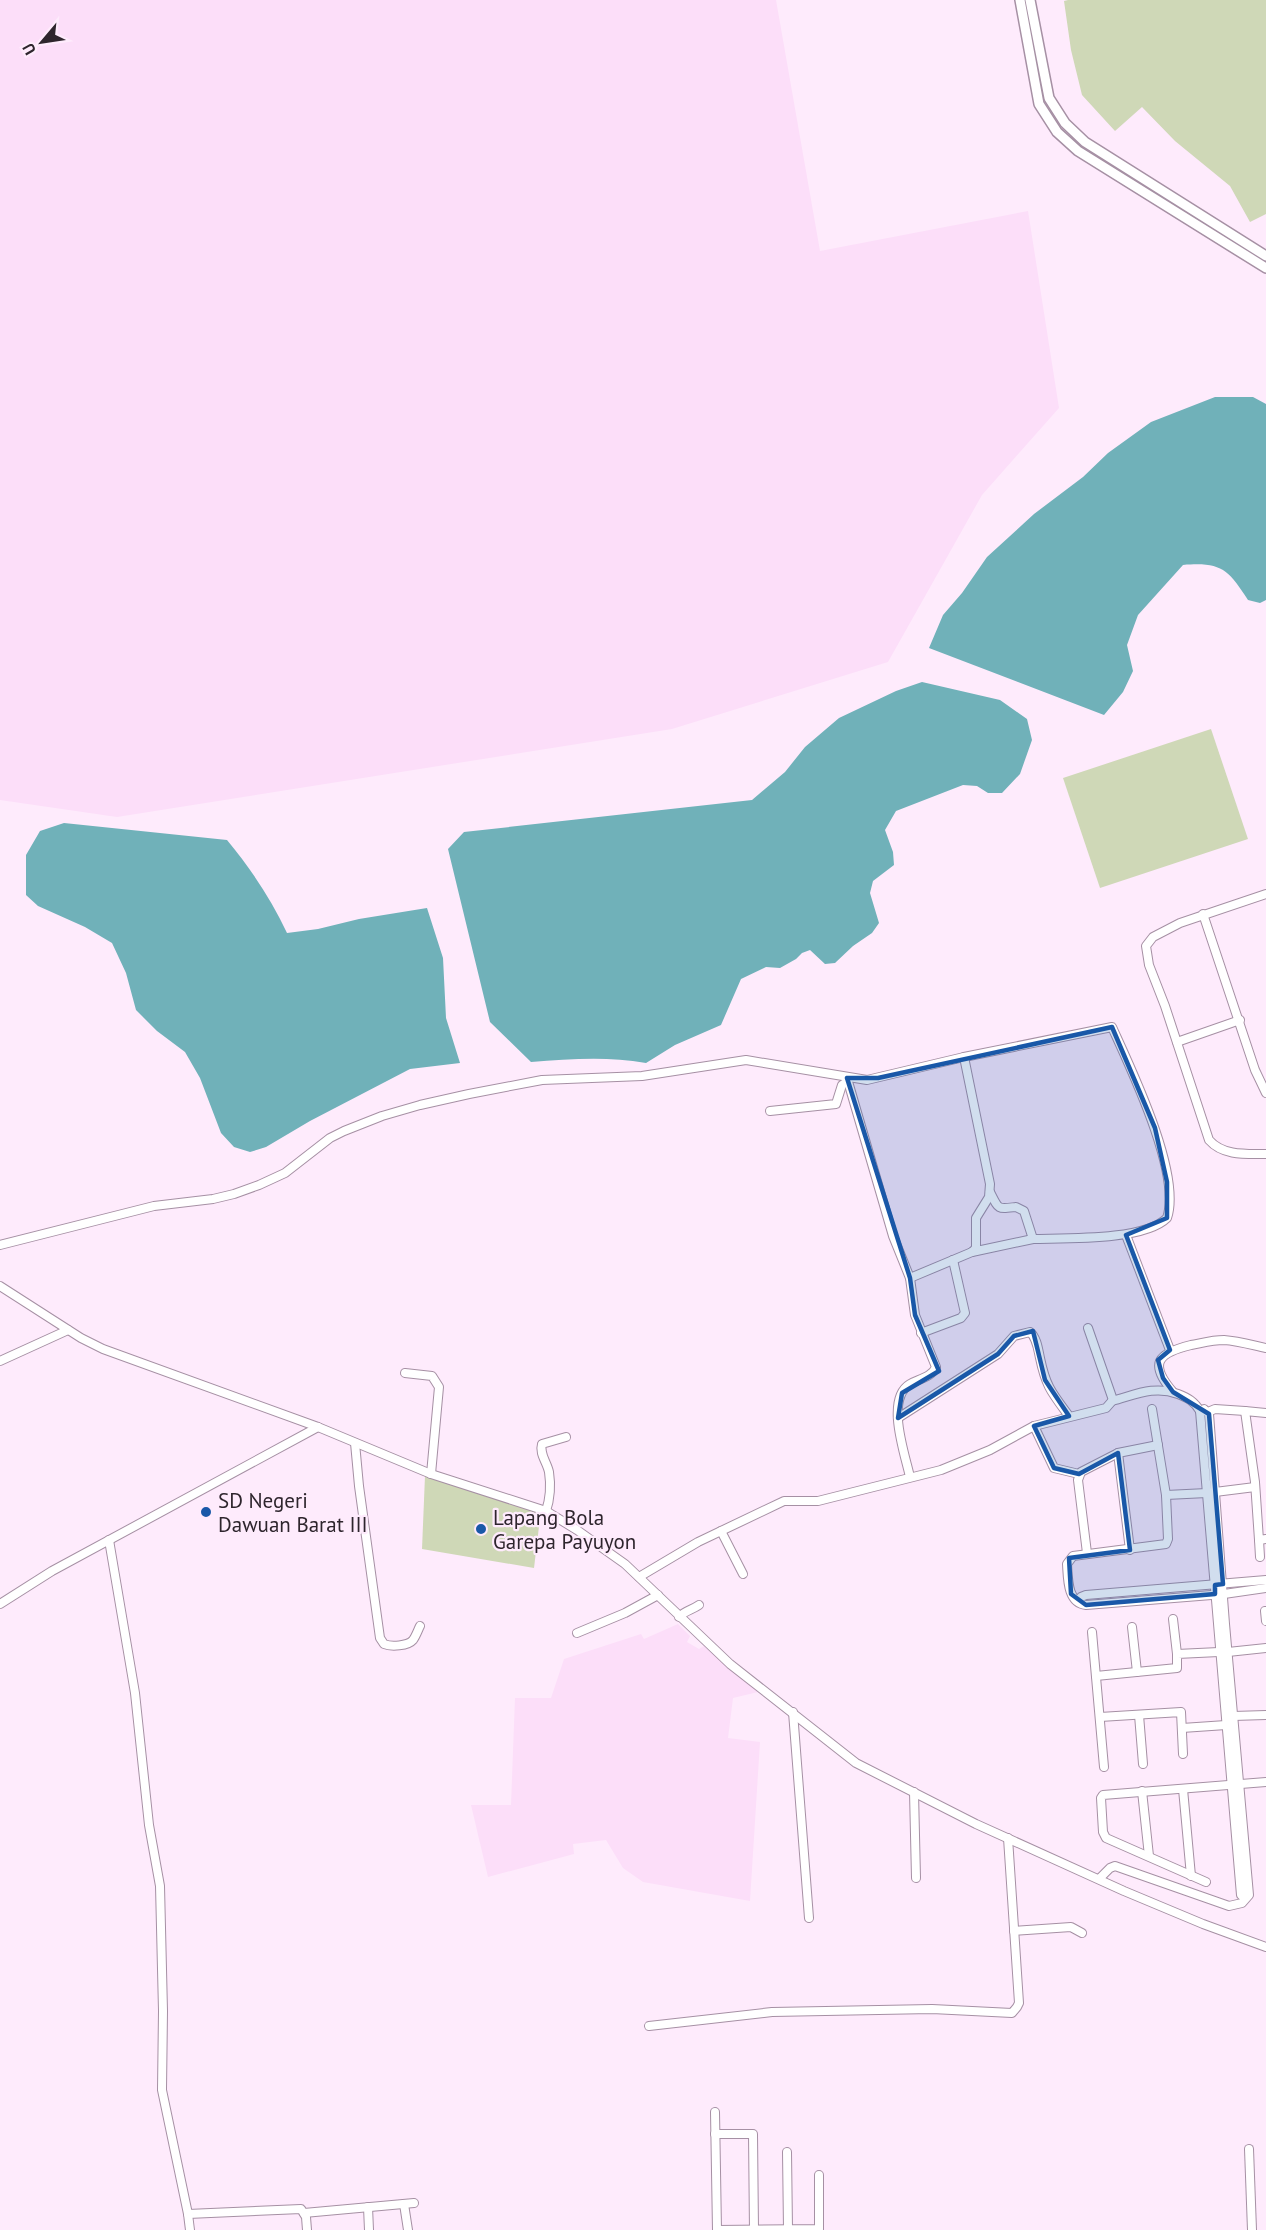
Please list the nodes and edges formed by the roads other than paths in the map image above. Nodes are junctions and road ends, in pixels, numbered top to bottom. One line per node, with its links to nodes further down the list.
1 (1020, 0): 4 (street)
2 (1030, 0): 3 (street)
3 (1042, 69): 4 (street); 5 (street)
4 (1032, 72): 5 (street)
5 (1265, 263)
6 (1266, 894): 7 (street)
7 (1203, 914): 8 (street); 9 (street)
8 (1240, 1020): 9 (street); 12 (street)
9 (1177, 1042): 14 (street)
10 (964, 1057): 11 (street); 15 (street); 16 (street)
11 (847, 1079): 13 (street); 18 (street); 21 (street)
12 (1266, 1093)
13 (770, 1111)
14 (1266, 1154)
15 (990, 1192): 17 (street); 19 (street)
16 (1126, 1234): 17 (street); 27 (street)
17 (1033, 1239): 19 (street)
18 (0, 1245)
19 (972, 1252): 20 (street)
20 (953, 1260): 21 (street); 25 (street)
21 (910, 1278): 25 (street)
22 (0, 1286): 24 (street)
23 (1088, 1328): 31 (street)
24 (68, 1330): 28 (street); 38 (street)
25 (921, 1333): 37 (street)
26 (1266, 1348): 27 (street)
27 (1170, 1350): 30 (street)
28 (0, 1361)
29 (405, 1373): 44 (street)
30 (1173, 1392): 31 (street); 33 (street)
31 (1112, 1401): 36 (street)
32 (1152, 1409): 42 (street)
33 (1204, 1411): 34 (street); 49 (street)
34 (1245, 1411): 35 (street); 48 (street)
35 (1266, 1413)
36 (1070, 1416): 37 (street); 39 (street)
37 (898, 1418): 46 (street)
38 (318, 1426): 41 (street); 53 (street)
39 (1034, 1426): 45 (street); 46 (street)
40 (566, 1437): 51 (street)
41 (356, 1443): 44 (street); 73 (street)
42 (1158, 1445): 43 (street); 50 (street)
43 (1118, 1453): 45 (street); 55 (street)
44 (431, 1474): 51 (street)
45 (1079, 1474): 56 (street)
46 (910, 1477): 52 (street)
47 (1266, 1481): 48 (street)
48 (1255, 1484): 49 (street); 54 (street)
49 (1211, 1492): 50 (street); 61 (street)
50 (1166, 1495): 55 (street)
51 (546, 1511): 59 (street)
52 (721, 1530): 58 (street); 59 (street)
53 (109, 1539): 67 (street); 118 (street)
54 (1263, 1539): 57 (street)
55 (1130, 1550): 56 (street)
56 (1087, 1552): 66 (street)
57 (1260, 1557)
58 (742, 1574)
59 (639, 1577): 65 (street)
60 (1266, 1580): 62 (street)
61 (1219, 1584): 62 (street); 64 (street); 66 (street)
62 (1240, 1587): 63 (street); 64 (street)
63 (1266, 1588)
64 (1220, 1594): 66 (street); 78 (street); 79 (street)
65 (658, 1595): 70 (street); 76 (street)
66 (1077, 1601)
67 (0, 1604)
68 (699, 1605): 70 (street)
69 (1265, 1611): 72 (street)
70 (678, 1617): 83 (street)
71 (1173, 1619): 80 (street)
72 (1266, 1621)
73 (420, 1626)
74 (1132, 1627): 81 (street)
75 (1092, 1632): 82 (street)
76 (577, 1633)
77 (1266, 1648): 79 (street)
78 (1219, 1652): 80 (street); 88 (street)
79 (1228, 1652): 86 (street)
80 (1177, 1654): 81 (street)
81 (1137, 1672): 82 (street)
82 (1096, 1676): 87 (street)
83 (793, 1712): 97 (street); 104 (street)
84 (1139, 1715): 87 (street); 89 (street); 91 (street)
85 (1266, 1715): 86 (street)
86 (1233, 1716): 94 (street)
87 (1100, 1717): 92 (street)
88 (1226, 1725): 89 (street); 94 (street)
89 (1182, 1728): 90 (street)
90 (1183, 1754)
91 (1143, 1764)
92 (1104, 1767)
93 (1266, 1782): 94 (street)
94 (1236, 1784): 95 (street); 102 (street)
95 (1183, 1789): 96 (street); 100 (street)
96 (1142, 1791): 99 (street); 99 (street)
97 (914, 1792): 98 (street); 101 (street)
98 (1008, 1838): 102 (street); 105 (street)
99 (1149, 1856): 100 (street)
100 (1191, 1875): 103 (street)
101 (916, 1878)
102 (1099, 1879): 107 (street)
103 (1206, 1882)
104 (810, 1918)
105 (1014, 1931): 106 (street); 108 (street)
106 (1082, 1933)
107 (1266, 1947)
108 (649, 2026)
109 (715, 2112): 110 (street)
110 (716, 2134): 124 (street); 125 (street)
111 (1249, 2149): 126 (street)
112 (787, 2152): 119 (street)
113 (819, 2175): 119 (street)
114 (414, 2203): 115 (street)
115 (404, 2204): 116 (street); 123 (street)
116 (368, 2207): 117 (street); 122 (street)
117 (304, 2213): 118 (street); 121 (street)
118 (188, 2214): 120 (street)
119 (788, 2229): 125 (street)
120 (190, 2230)
121 (307, 2230)
122 (369, 2230)
123 (408, 2230)
124 (717, 2230): 125 (street)
125 (754, 2230)
126 (1252, 2230)

